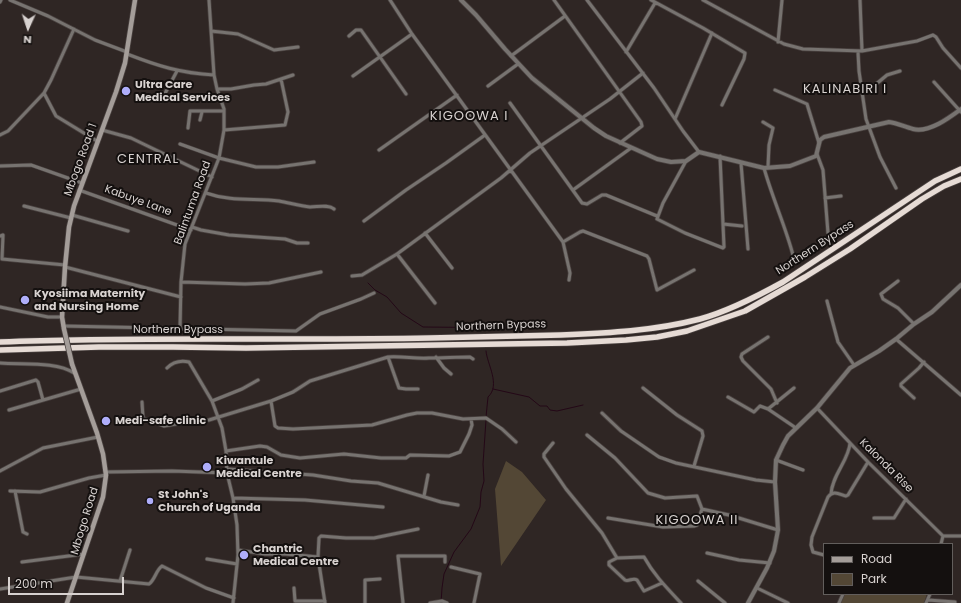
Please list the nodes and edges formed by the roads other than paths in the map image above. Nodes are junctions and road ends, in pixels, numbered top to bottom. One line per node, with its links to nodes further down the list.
1 (10, 0): 14 (street)
2 (135, 0): 23 (main road, Mbogo Road 1)
3 (209, 0): 15 (street, Balintuma Road)
4 (390, 0): 17 (street)
5 (461, 0): 24 (street)
6 (554, 0): 13 (street)
7 (587, 0): 22 (street)
8 (651, 0): 12 (street)
9 (703, 0): 19 (street)
10 (782, 0): 19 (street)
11 (860, 0): 21 (street)
12 (655, 3): 16 (street); 22 (street)
13 (565, 16): 24 (street); 40 (street)
14 (74, 29): 23 (street); 41 (street)
15 (211, 31): 20 (street); 31 (street, Balintuma Road)
16 (712, 33): 46 (street); 51 (street)
17 (412, 34): 25 (street); 43 (street)
18 (349, 36): 25 (street)
19 (778, 42): 21 (street)
20 (298, 48)
21 (860, 51): 27 (street); 38 (street)
22 (626, 52): 30 (street)
23 (127, 53): 28 (street); 56 (main road, Mbogo Road 1)
24 (511, 56): 26 (street)
25 (380, 58): 33 (street); 42 (street)
26 (518, 64): 36 (street); 50 (street)
27 (961, 68)
28 (177, 71): 31 (street); 44 (street)
29 (900, 71): 38 (street)
30 (643, 73): 40 (street); 51 (street)
31 (214, 75): 37 (street, Balintuma Road)
32 (293, 76): 34 (street)
33 (353, 76)
34 (281, 79): 37 (street); 57 (street)
35 (934, 82): 47 (street)
36 (488, 86)
37 (217, 89): 48 (street, Balintuma Road)
38 (862, 89): 54 (street)
39 (775, 90): 62 (street)
40 (620, 91): 50 (street); 61 (street)
41 (44, 92): 58 (street); 60 (street)
42 (406, 94)
43 (457, 95): 59 (street); 66 (street)
44 (161, 100)
45 (510, 103): 64 (street)
46 (722, 105)
47 (960, 110): 54 (street)
48 (224, 111): 49 (street); 57 (street, Balintuma Road)
49 (202, 112): 52 (street); 55 (street)
50 (581, 118): 61 (street); 64 (street)
51 (675, 119): 67 (street)
52 (200, 120)
53 (762, 122): 75 (street)
54 (869, 126): 62 (street); 81 (street)
55 (188, 128)
56 (101, 130): 60 (main road, Mbogo Road 1); 78 (street)
57 (224, 130): 70 (street, Balintuma Road)
58 (0, 135)
59 (485, 135): 76 (street); 91 (street)
60 (97, 141): 80 (main road, Mbogo Road 1)
61 (619, 143): 65 (street)
62 (819, 143): 68 (street)
63 (180, 144): 70 (street)
64 (542, 146): 76 (street); 83 (street)
65 (630, 148): 71 (street); 83 (street)
66 (379, 150)
67 (699, 152): 69 (street); 71 (street)
68 (817, 154): 75 (street); 86 (street)
69 (720, 156): 73 (street); 92 (street)
70 (219, 158): 72 (street); 78 (street, Balintuma Road)
71 (686, 161): 90 (street)
72 (314, 162)
73 (741, 163): 75 (street); 101 (street)
74 (0, 166): 80 (street)
75 (766, 168): 103 (street)
76 (510, 169): 96 (street); 99 (street)
77 (961, 169): 124 (highway, Northern Bypass)
78 (212, 177): 84 (street, Balintuma Road)
79 (961, 179): 125 (highway, Northern Bypass)
80 (82, 183): 82 (main road, Mbogo Road 1)
81 (896, 188)
82 (79, 190): 89 (main road, Mbogo Road 1); 94 (street, Kabuye Lane)
83 (573, 190): 90 (street)
84 (206, 192): 88 (street); 94 (street, Balintuma Road)
85 (841, 196): 86 (street)
86 (825, 198): 97 (street)
87 (24, 206): 89 (street)
88 (334, 209)
89 (71, 216): 95 (street); 104 (main road, Mbogo Road 1)
90 (657, 216): 92 (street)
91 (364, 221)
92 (723, 224): 93 (street)
93 (742, 226)
94 (191, 228): 100 (street, Kabuye Lane); 111 (street, Balintuma Road)
95 (128, 231)
96 (425, 233): 102 (street); 105 (street)
97 (828, 233)
98 (0, 236): 104 (street)
99 (563, 242): 106 (street); 109 (street)
100 (308, 243)
101 (748, 249)
102 (397, 254): 108 (street); 116 (street)
103 (793, 255)
104 (65, 266): 114 (street); 118 (main road, Mbogo Road 1)
105 (452, 268)
106 (694, 270)
107 (321, 272): 111 (street)
108 (352, 276)
109 (570, 280)
110 (898, 281): 119 (street)
111 (181, 282): 114 (street, Balintuma Road)
112 (961, 285): 119 (street)
113 (374, 293): 121 (street)
114 (181, 297): 121 (street, Balintuma Road)
115 (827, 301): 131 (street)
116 (435, 303)
117 (0, 307): 118 (street)
118 (62, 317): 120 (main road, Mbogo Road 1)
119 (914, 324): 123 (street)
120 (64, 328): 121 (street); 133 (main road, Mbogo Road, bridge)
121 (180, 329)
122 (768, 337): 148 (street)
123 (896, 339): 129 (street); 131 (street)
124 (0, 342)
125 (0, 350)
126 (388, 357): 127 (street); 139 (street); 146 (street)
127 (436, 357): 128 (street); 134 (street)
128 (472, 359)
129 (924, 362): 141 (street); 143 (street)
130 (0, 363): 133 (street)
131 (854, 365): 149 (street)
132 (167, 368): 145 (street)
133 (76, 374): 138 (main road, Mbogo Road)
134 (451, 374)
135 (258, 380): 145 (street)
136 (643, 388): 164 (street)
137 (794, 388): 148 (street)
138 (81, 389): 144 (street); 157 (main road, Mbogo Road)
139 (418, 389)
140 (0, 390): 144 (street)
141 (961, 395)
142 (728, 397): 150 (street)
143 (914, 398)
144 (43, 400): 151 (street)
145 (212, 401): 153 (street)
146 (271, 401): 153 (street); 154 (street)
147 (142, 402): 153 (street)
148 (776, 402): 150 (street)
149 (817, 408): 155 (street); 160 (street, Kalonda Rise)
150 (768, 409): 155 (street)
151 (9, 410)
152 (602, 414): 164 (street)
153 (218, 417): 161 (street)
154 (471, 418): 158 (street); 161 (street)
155 (796, 428): 162 (street)
156 (587, 435): 179 (street)
157 (98, 437): 166 (street); 168 (main road, Mbogo Road)
158 (516, 442)
159 (553, 443): 195 (street)
160 (850, 443): 163 (street, Kalonda Rise); 173 (street)
161 (226, 451): 167 (street)
162 (776, 460): 165 (street); 170 (street)
163 (868, 462): 173 (street); 176 (street, Kalonda Rise)
164 (694, 466): 170 (street)
165 (803, 470)
166 (0, 471)
167 (227, 471): 168 (street); 174 (street); 175 (street)
168 (106, 473): 172 (street); 191 (main road, Mbogo Road)
169 (428, 475): 174 (street)
170 (775, 482): 183 (street)
171 (10, 491): 172 (street)
172 (15, 491): 184 (street)
173 (831, 494): 192 (street)
174 (424, 496): 177 (street)
175 (233, 498): 178 (street); 189 (street)
176 (906, 499): 181 (street); 185 (street, Kalonda Rise)
177 (458, 505)
178 (383, 507)
179 (702, 509): 180 (street); 183 (street)
180 (608, 518)
181 (874, 518)
182 (418, 529): 193 (street)
183 (778, 530): 198 (street)
184 (27, 534)
185 (943, 536): 186 (street); 187 (street)
186 (961, 536)
187 (941, 543)
188 (130, 550): 204 (street)
189 (238, 550): 193 (street); 199 (street)
190 (707, 553): 198 (street)
191 (84, 554): 196 (street); 201 (main road, Mbogo Road)
192 (823, 555)
193 (318, 557): 211 (street)
194 (207, 558): 199 (street)
195 (617, 558): 205 (street); 205 (street)
196 (22, 562)
197 (445, 562): 216 (street)
198 (770, 563): 207 (street)
199 (237, 564): 209 (street)
200 (451, 567): 219 (street)
201 (76, 577): 204 (street); 208 (street); 213 (main road, Mbogo Road)
202 (380, 579): 215 (street)
203 (698, 581): 221 (street)
204 (120, 582): 209 (street)
205 (662, 583): 220 (street)
206 (294, 588): 211 (street)
207 (757, 588): 222 (street); 223 (street)
208 (0, 589)
209 (234, 598): 214 (street)
210 (927, 601): 212 (street)
211 (325, 602)
212 (955, 602)
213 (67, 603)
214 (233, 603)
215 (365, 603)
216 (403, 603)
217 (430, 603): 218 (street)
218 (447, 603)
219 (474, 603)
220 (681, 603)
221 (725, 603)
222 (748, 603)
223 (788, 603)

